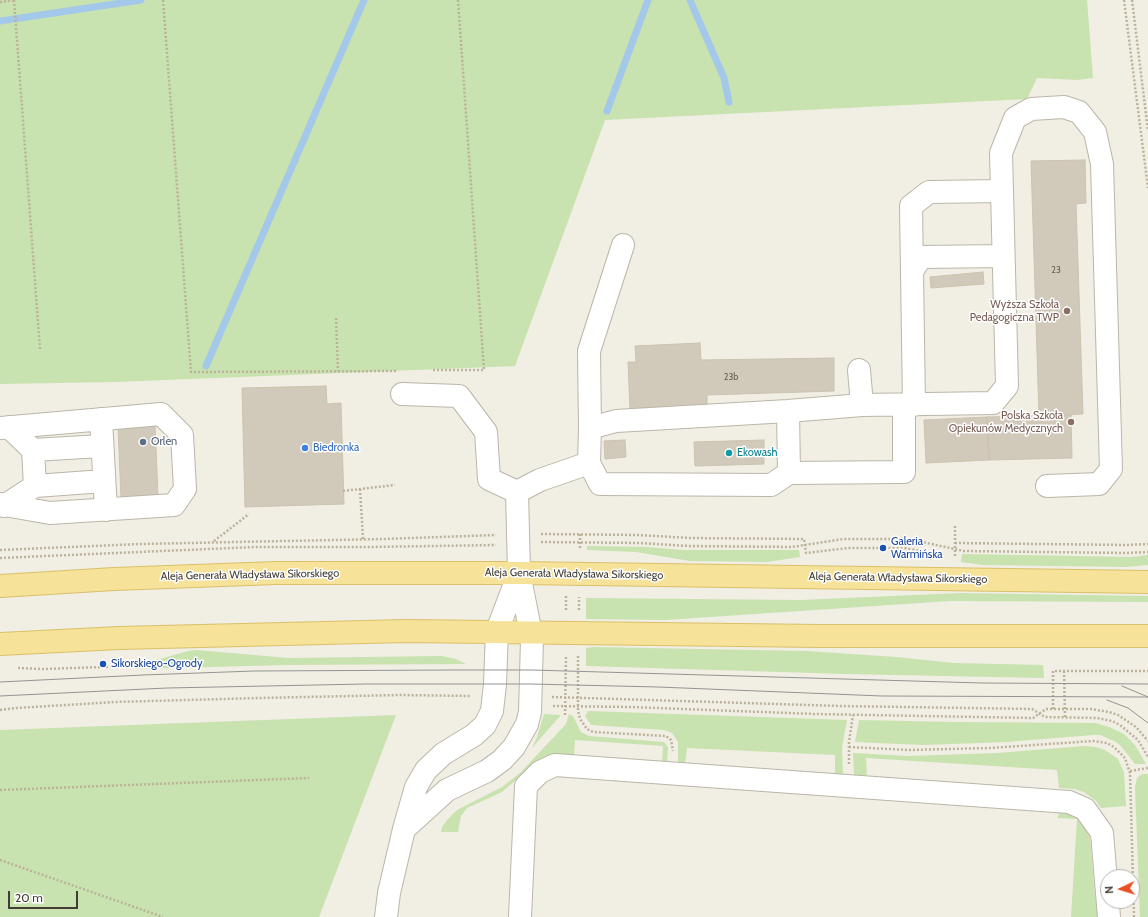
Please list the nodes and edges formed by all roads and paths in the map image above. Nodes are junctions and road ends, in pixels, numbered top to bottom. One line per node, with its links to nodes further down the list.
1 (15, 0): 6 (path); 14 (path)
2 (163, 0): 17 (path)
3 (458, 0): 15 (path)
4 (1124, 0): 8 (path)
5 (1132, 0): 7 (path)
6 (0, 2)
7 (1148, 131)
8 (1148, 188)
9 (1002, 191): 11 (lane); 12 (lane); 33 (lane)
10 (623, 245): 25 (lane)
11 (1004, 256): 12 (lane); 21 (lane)
12 (913, 270): 21 (lane)
13 (336, 318): 17 (path)
14 (40, 349)
15 (430, 370)
16 (859, 370): 20 (lane)
17 (338, 371): 18 (path)
18 (400, 371)
19 (402, 394): 36 (lane)
20 (862, 405): 21 (lane); 22 (lane)
21 (909, 405): 29 (lane)
22 (788, 411): 25 (lane); 29 (lane)
23 (100, 419): 24 (lane); 26 (lane); 38 (lane)
24 (4, 427): 27 (lane)
25 (590, 428): 28 (lane)
26 (102, 446): 27 (lane); 30 (lane)
27 (34, 450): 32 (lane)
28 (589, 463): 29 (lane); 36 (lane)
29 (789, 472)
30 (104, 481): 32 (lane); 38 (lane)
31 (395, 485): 34 (path)
32 (35, 486): 37 (lane)
33 (1047, 486)
34 (360, 489): 35 (path); 43 (path)
35 (343, 491)
36 (517, 492): 42 (lane)
37 (2, 505): 38 (lane)
38 (106, 510)
39 (249, 514): 44 (path)
40 (955, 525): 47 (path)
41 (580, 534): 42 (path); 46 (path); 50 (path)
42 (528, 538): 43 (path); 45 (path); 57 (lane)
43 (363, 539): 44 (path)
44 (213, 542): 51 (path)
45 (566, 542): 46 (path); 49 (path)
46 (580, 542): 50 (path); 53 (path)
47 (955, 543): 48 (path); 52 (path)
48 (1148, 544)
49 (567, 546)
50 (805, 546): 52 (path); 55 (path)
51 (0, 550)
52 (955, 550): 54 (path); 56 (path)
53 (580, 551)
54 (1148, 552)
55 (942, 555)
56 (948, 556)
57 (519, 573): 58 (main road, Aleja Generała Władysława Sikorskiego); 59 (main road, Aleja Generała Władysława Sikorskiego); 60 (lane); 61 (lane)
58 (1148, 582)
59 (0, 586)
60 (497, 631): 61 (main road); 63 (main road); 93 (lane)
61 (532, 632): 62 (main road); 93 (lane)
62 (1148, 636)
63 (0, 644)
64 (566, 652): 72 (path)
65 (578, 654): 73 (path)
66 (133, 666): 67 (path)
67 (12, 668)
68 (1064, 671): 69 (path); 77 (path); 78 (path)
69 (1148, 671)
70 (474, 696): 79 (path)
71 (545, 697): 72 (path)
72 (565, 697): 73 (path); 75 (path)
73 (578, 697): 76 (path); 80 (path)
74 (551, 706): 75 (path)
75 (565, 706): 76 (path); 81 (path)
76 (578, 707): 82 (path); 86 (path)
77 (1053, 709): 78 (path); 80 (path)
78 (1065, 709): 83 (path); 84 (path)
79 (0, 710)
80 (1039, 714): 82 (path); 83 (path)
81 (565, 715)
82 (853, 715): 88 (path)
83 (1065, 717): 85 (path)
84 (1148, 741)
85 (1147, 754): 87 (path)
86 (673, 757)
87 (1148, 757)
88 (848, 768)
89 (1148, 768): 90 (path)
90 (1130, 771)
91 (309, 778): 92 (path)
92 (0, 790)
93 (404, 829): 96 (lane)
94 (0, 860): 95 (path)
95 (163, 917)
96 (386, 917)
97 (520, 917): 98 (lane)
98 (1110, 917)

